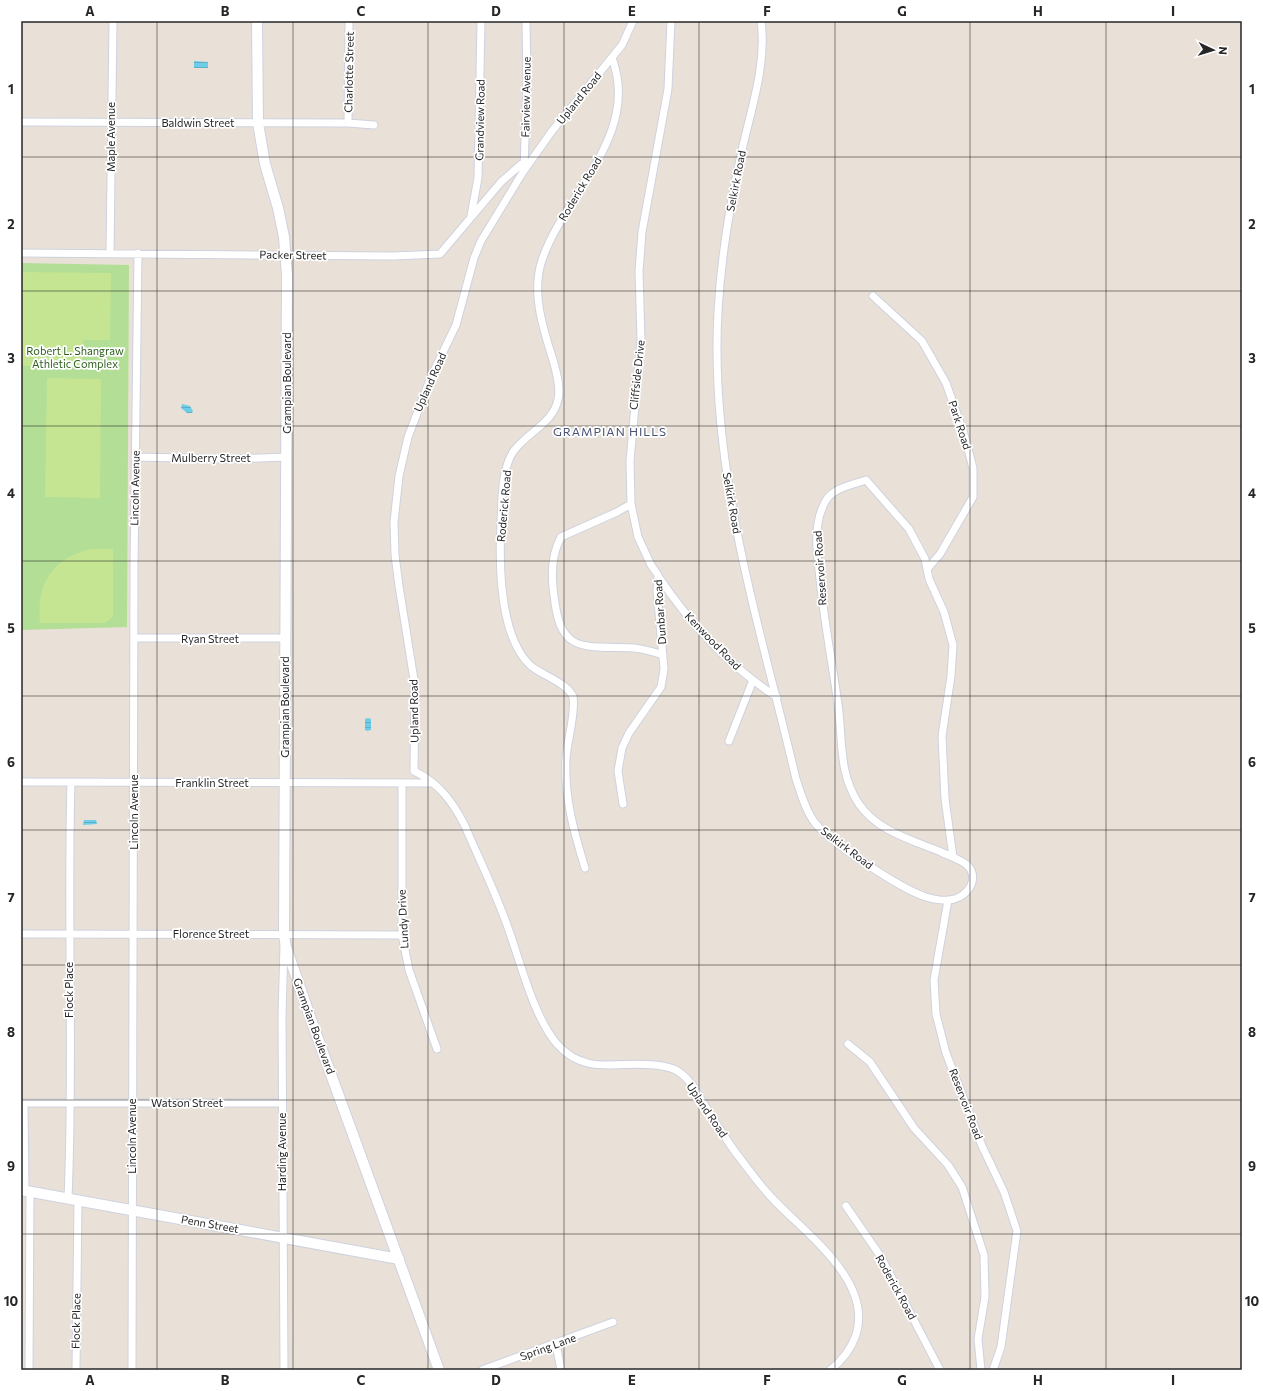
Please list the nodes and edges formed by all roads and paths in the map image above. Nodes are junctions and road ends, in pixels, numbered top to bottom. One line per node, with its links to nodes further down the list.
1 (113, 21): 11 (street, Maple Avenue)
2 (257, 21): 12 (street, Grampian Boulevard)
3 (349, 21): 13 (street, Charlotte Street)
4 (481, 21): 17 (street, Grandview Road)
5 (526, 21): 15 (street, Fairview Avenue)
6 (633, 21): 9 (street, Upland Road)
7 (671, 21): 25 (street, Cliffside Drive)
8 (761, 21): 32 (street, Selkirk Road)
9 (612, 58): 16 (street, Upland Road); 42 (street, Roderick Road)
10 (21, 122): 11 (street, Baldwin Street)
11 (111, 123): 12 (street, Baldwin Street); 19 (street, Maple Avenue)
12 (258, 123): 13 (street, Baldwin Street); 21 (street, Grampian Boulevard)
13 (348, 123): 14 (street, Baldwin Street)
14 (374, 125)
15 (524, 162): 16 (street, Fairview Avenue); 17 (street, Packer Street)
16 (523, 172): 38 (street, Upland Road)
17 (471, 218): 21 (street, Packer Street)
18 (21, 252): 19 (street, Packer Street)
19 (110, 253): 20 (street, Packer Street)
20 (138, 253): 21 (street, Packer Street); 23 (street, Lincoln Avenue)
21 (286, 254): 24 (street, Grampian Boulevard)
22 (874, 296): 26 (street, Park Road)
23 (135, 457): 24 (street, Mulberry Street); 28 (street, Lincoln Avenue)
24 (287, 457): 29 (street, Grampian Boulevard)
25 (631, 504): 27 (street, Dunbar Road); 30 (street)
26 (928, 568): 41 (street, Reservoir Road); 41 (street, Reservoir Road)
27 (658, 575): 30 (street, Dunbar Road); 31 (street, Kenwood Road)
28 (134, 638): 29 (street, Ryan Street); 36 (street, Lincoln Avenue)
29 (285, 638): 39 (street, Grampian Boulevard)
30 (663, 655): 40 (street)
31 (753, 680): 32 (street, Kenwood Road); 33 (street)
32 (777, 697): 43 (street, Selkirk Road)
33 (728, 741)
34 (21, 782): 35 (street, Franklin Street)
35 (71, 782): 36 (street, Franklin Street); 45 (street, Flock Place)
36 (134, 783): 39 (street, Franklin Street); 46 (street, Lincoln Avenue)
37 (402, 783): 38 (street); 39 (street, Franklin Street); 48 (street, Lundy Drive)
38 (434, 783): 70 (street, Upland Road)
39 (285, 784): 47 (street, Grampian Boulevard)
40 (622, 804)
41 (953, 857): 43 (street, Reservoir Road)
42 (585, 868)
43 (948, 900): 73 (street, Reservoir Road)
44 (21, 934): 45 (street, Florence Street)
45 (70, 934): 46 (street, Florence Street); 51 (street, Flock Place)
46 (133, 934): 47 (street, Florence Street); 53 (street, Lincoln Avenue)
47 (284, 935): 48 (street, Florence Street); 54 (street, Harding Avenue); 60 (street, Grampian Boulevard)
48 (402, 935): 50 (street, Lundy Drive)
49 (848, 1044): 72 (street)
50 (437, 1049)
51 (70, 1102): 52 (street, Watson Street); 53 (street, Watson Street); 56 (street, Flock Place)
52 (23, 1103): 55 (street)
53 (133, 1103): 54 (street, Watson Street); 58 (street, Lincoln Avenue)
54 (282, 1103): 59 (street, Harding Avenue)
55 (25, 1191): 56 (street, Penn Street); 63 (street)
56 (73, 1199): 58 (street, Penn Street); 64 (street, Flock Place)
57 (846, 1206): 71 (street, Roderick Road)
58 (132, 1210): 59 (street, Penn Street); 65 (street, Lincoln Avenue)
59 (283, 1236): 60 (street, Penn Street); 66 (street, Harding Avenue)
60 (399, 1259): 67 (street, Grampian Boulevard)
61 (613, 1322): 62 (street, Spring Lane)
62 (556, 1344): 68 (street, Spring Lane); 69 (street)
63 (29, 1370)
64 (76, 1370)
65 (132, 1370)
66 (284, 1370)
67 (439, 1370)
68 (482, 1370)
69 (561, 1370)
70 (830, 1370)
71 (940, 1370)
72 (981, 1370)
73 (993, 1370)

